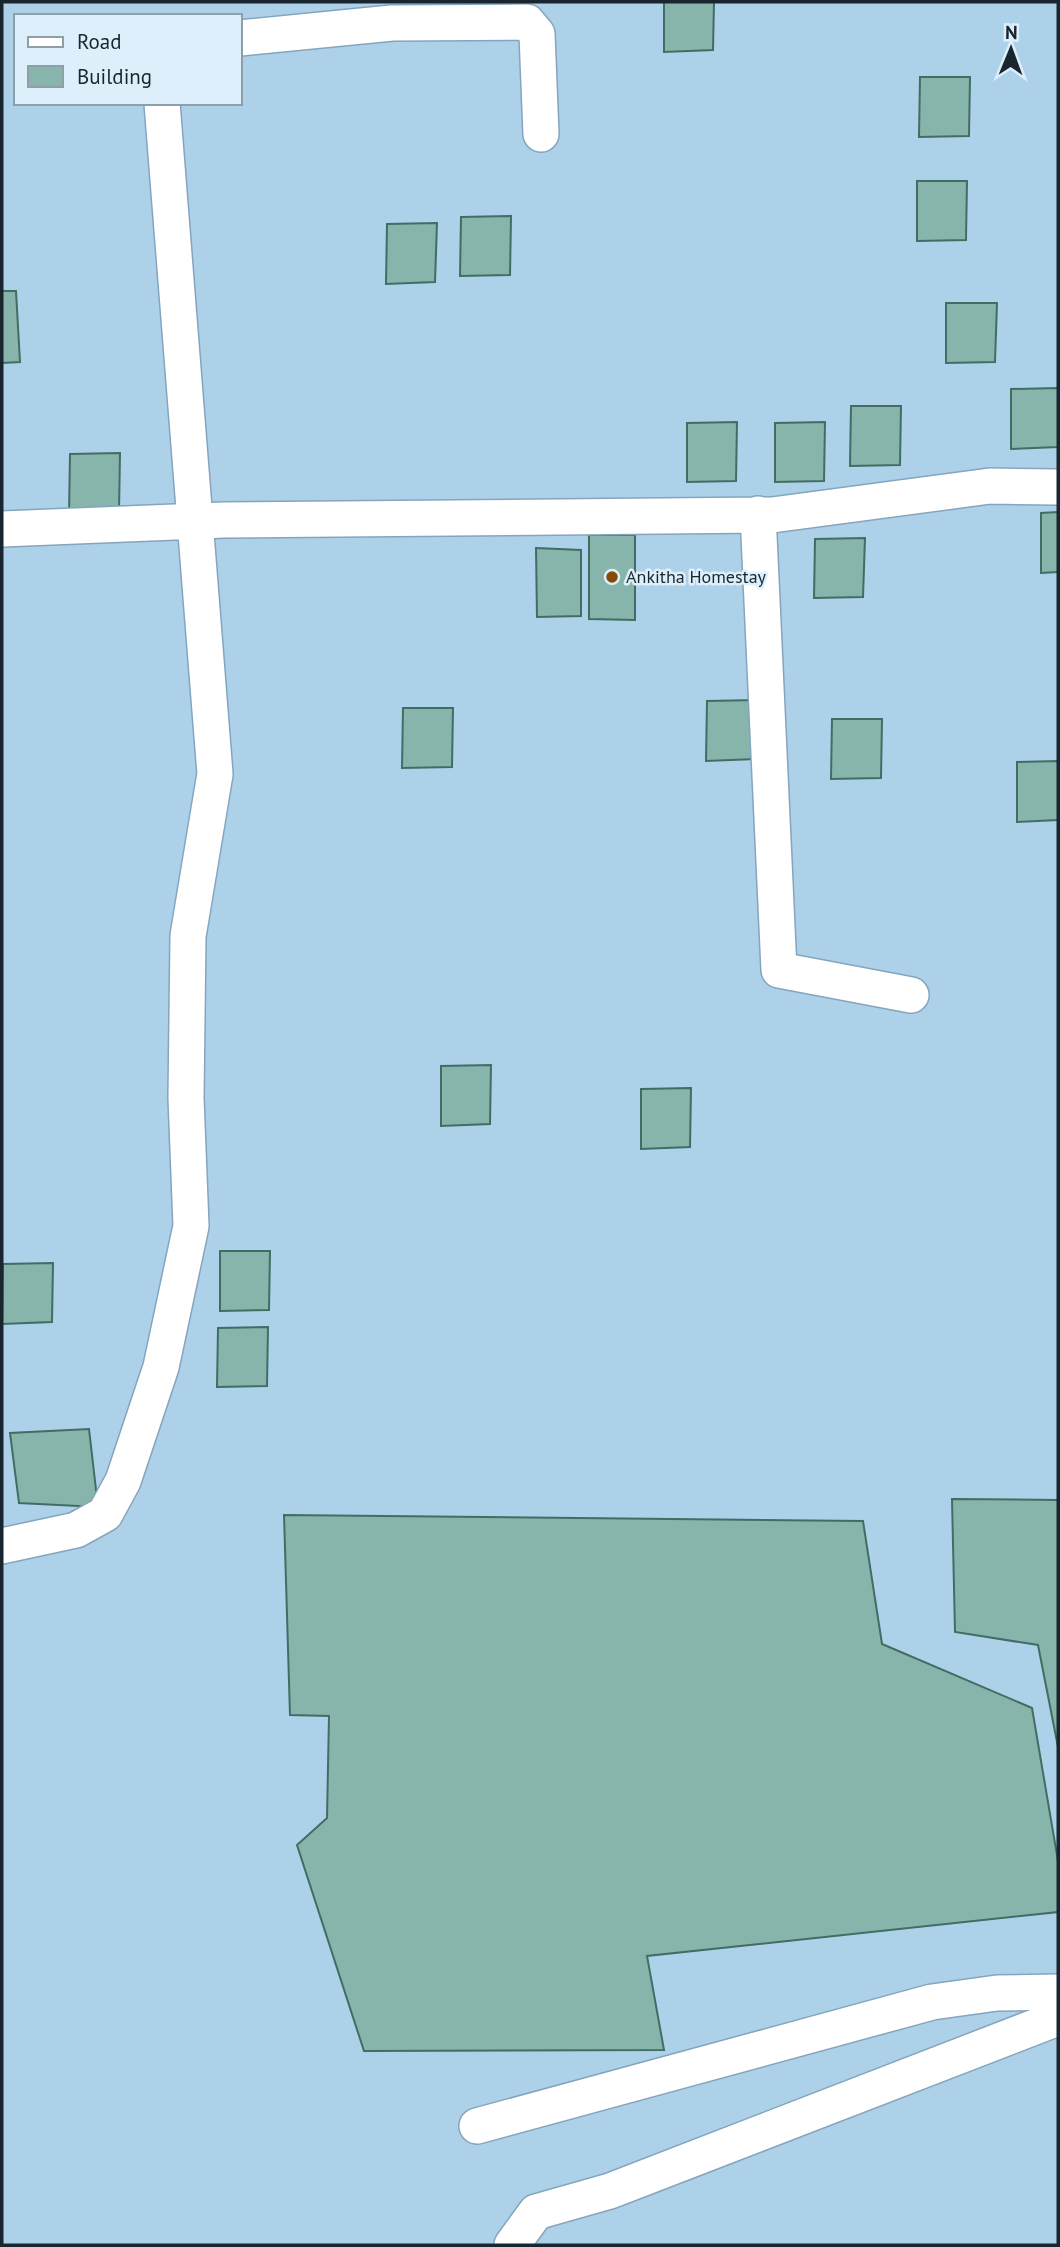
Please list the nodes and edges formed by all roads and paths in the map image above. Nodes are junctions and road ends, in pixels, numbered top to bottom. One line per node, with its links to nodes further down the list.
1 (242, 38): 3 (street)
2 (162, 105): 6 (street)
3 (541, 134)
4 (1058, 487): 5 (street)
5 (758, 514): 6 (street); 8 (street)
6 (195, 521): 7 (street); 9 (street)
7 (2, 529)
8 (911, 995)
9 (2, 1546)
10 (1058, 1992): 12 (street)
11 (1058, 2018): 13 (street)
12 (477, 2126)
13 (512, 2245)

